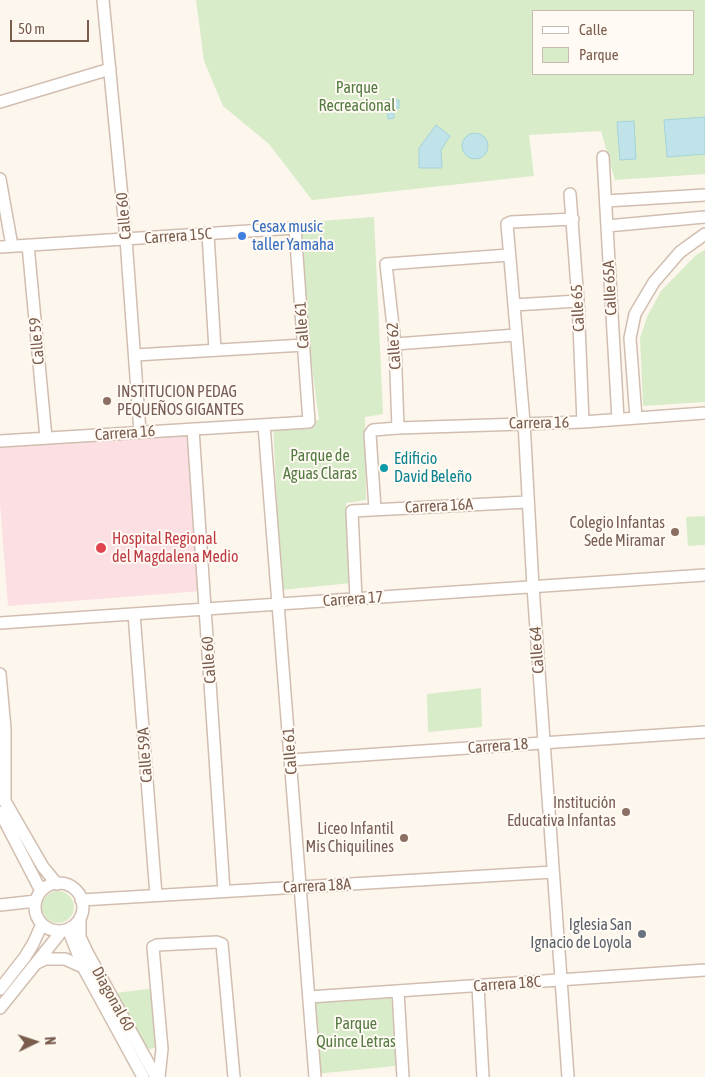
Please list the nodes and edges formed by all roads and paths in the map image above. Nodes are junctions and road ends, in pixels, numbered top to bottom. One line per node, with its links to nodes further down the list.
1 (103, 0): 2 (street, Calle 60)
2 (110, 69): 3 (street); 15 (street, Calle 60)
3 (0, 102)
4 (603, 156): 8 (street, Calle 65A)
5 (0, 179): 17 (street)
6 (570, 194): 10 (street, Calle 65)
7 (705, 195): 8 (street)
8 (606, 201): 11 (street, Calle 65A)
9 (705, 217): 11 (street)
10 (572, 219): 18 (street, Calle 64); 19 (street, Calle 65)
11 (607, 226): 22 (street, Calle 65A)
12 (296, 228): 13 (street, Carrera 15C); 25 (street, Calle 61)
13 (208, 234): 15 (street, Carrera 15C); 26 (street)
14 (705, 234): 21 (street, Calle 65A)
15 (126, 239): 16 (street, Carrera 15C); 27 (street, Calle 60)
16 (28, 245): 17 (street, Carrera 15C); 38 (street, Calle 59)
17 (6, 247)
18 (509, 255): 20 (street, Calle 64); 24 (street, Calle 62)
19 (578, 301): 20 (street); 33 (street, Calle 65)
20 (514, 305): 23 (street, Calle 64)
21 (634, 319): 22 (street); 29 (street, Calle 65A)
22 (612, 321): 30 (street, Calle 65A)
23 (516, 335): 24 (street); 32 (street, Calle 64)
24 (395, 344): 35 (street, Calle 62)
25 (304, 345): 26 (street); 31 (street, Calle 61)
26 (214, 350): 27 (street)
27 (135, 355): 37 (street, Calle 60)
28 (705, 413): 29 (street, Carrera 16)
29 (636, 418): 30 (street, Carrera 16)
30 (618, 419): 33 (street, Carrera 16)
31 (309, 422): 34 (street, Carrera 16)
32 (524, 422): 33 (street, Carrera 16); 35 (street, Carrera 16); 40 (street, Calle 64)
33 (583, 422)
34 (264, 425): 36 (street, Carrera 16); 45 (street, Calle 61)
35 (398, 428): 41 (street, Carrera 16)
36 (193, 429): 37 (street, Carrera 16); 46 (street, Calle 60)
37 (140, 432): 38 (street, Carrera 16)
38 (46, 438): 39 (street, Carrera 16)
39 (0, 441)
40 (527, 502): 41 (street, Carrera 16A); 43 (street, Calle 64)
41 (375, 509): 44 (street, Carrera 16A)
42 (705, 575): 43 (street, Carrera 17)
43 (533, 587): 44 (street, Carrera 17); 51 (street, Calle 64)
44 (356, 599): 45 (street, Carrera 17)
45 (278, 604): 46 (street, Carrera 17); 53 (street, Calle 61)
46 (206, 609): 47 (street, Carrera 17); 58 (street, Calle 60)
47 (134, 614): 48 (street, Carrera 17); 59 (street, Calle 59A)
48 (0, 623)
49 (0, 674): 52 (street)
50 (705, 732): 51 (street, Carrera 18)
51 (544, 743): 53 (street, Carrera 18); 55 (street, Calle 64)
52 (3, 758): 54 (street)
53 (290, 760): 57 (street, Calle 61)
54 (2, 802): 56 (street); 60 (street)
55 (553, 872): 57 (street, Carrera 18A); 69 (street, Calle 64)
56 (57, 884): 60 (street); 61 (street)
57 (300, 887): 58 (street, Carrera 18A); 73 (street, Calle 61)
58 (224, 891): 59 (street, Carrera 18A)
59 (156, 895): 61 (street, Carrera 18A)
60 (38, 896): 62 (street); 64 (street)
61 (82, 900): 63 (street)
62 (0, 905)
63 (80, 918): 65 (street); 76 (street, Diagonal 60)
64 (42, 924): 65 (street); 71 (street)
65 (64, 930): 66 (street); 67 (street, Diagonal 60)
66 (37, 963): 67 (street); 74 (street)
67 (83, 967): 77 (street, Diagonal 60)
68 (705, 970): 69 (street, Carrera 18C)
69 (561, 980): 70 (street, Carrera 18C); 83 (street, Calle 64)
70 (478, 986): 72 (street, Carrera 18C); 82 (street)
71 (0, 989)
72 (398, 991): 73 (street, Carrera 18C); 81 (street)
73 (308, 997): 80 (street, Calle 61)
74 (0, 1008)
75 (162, 1049): 76 (street); 78 (street); 79 (street)
76 (141, 1051): 78 (street, Diagonal 60)
77 (142, 1077)
78 (158, 1077)
79 (234, 1077)
80 (315, 1077)
81 (403, 1077)
82 (483, 1077)
83 (568, 1077)

